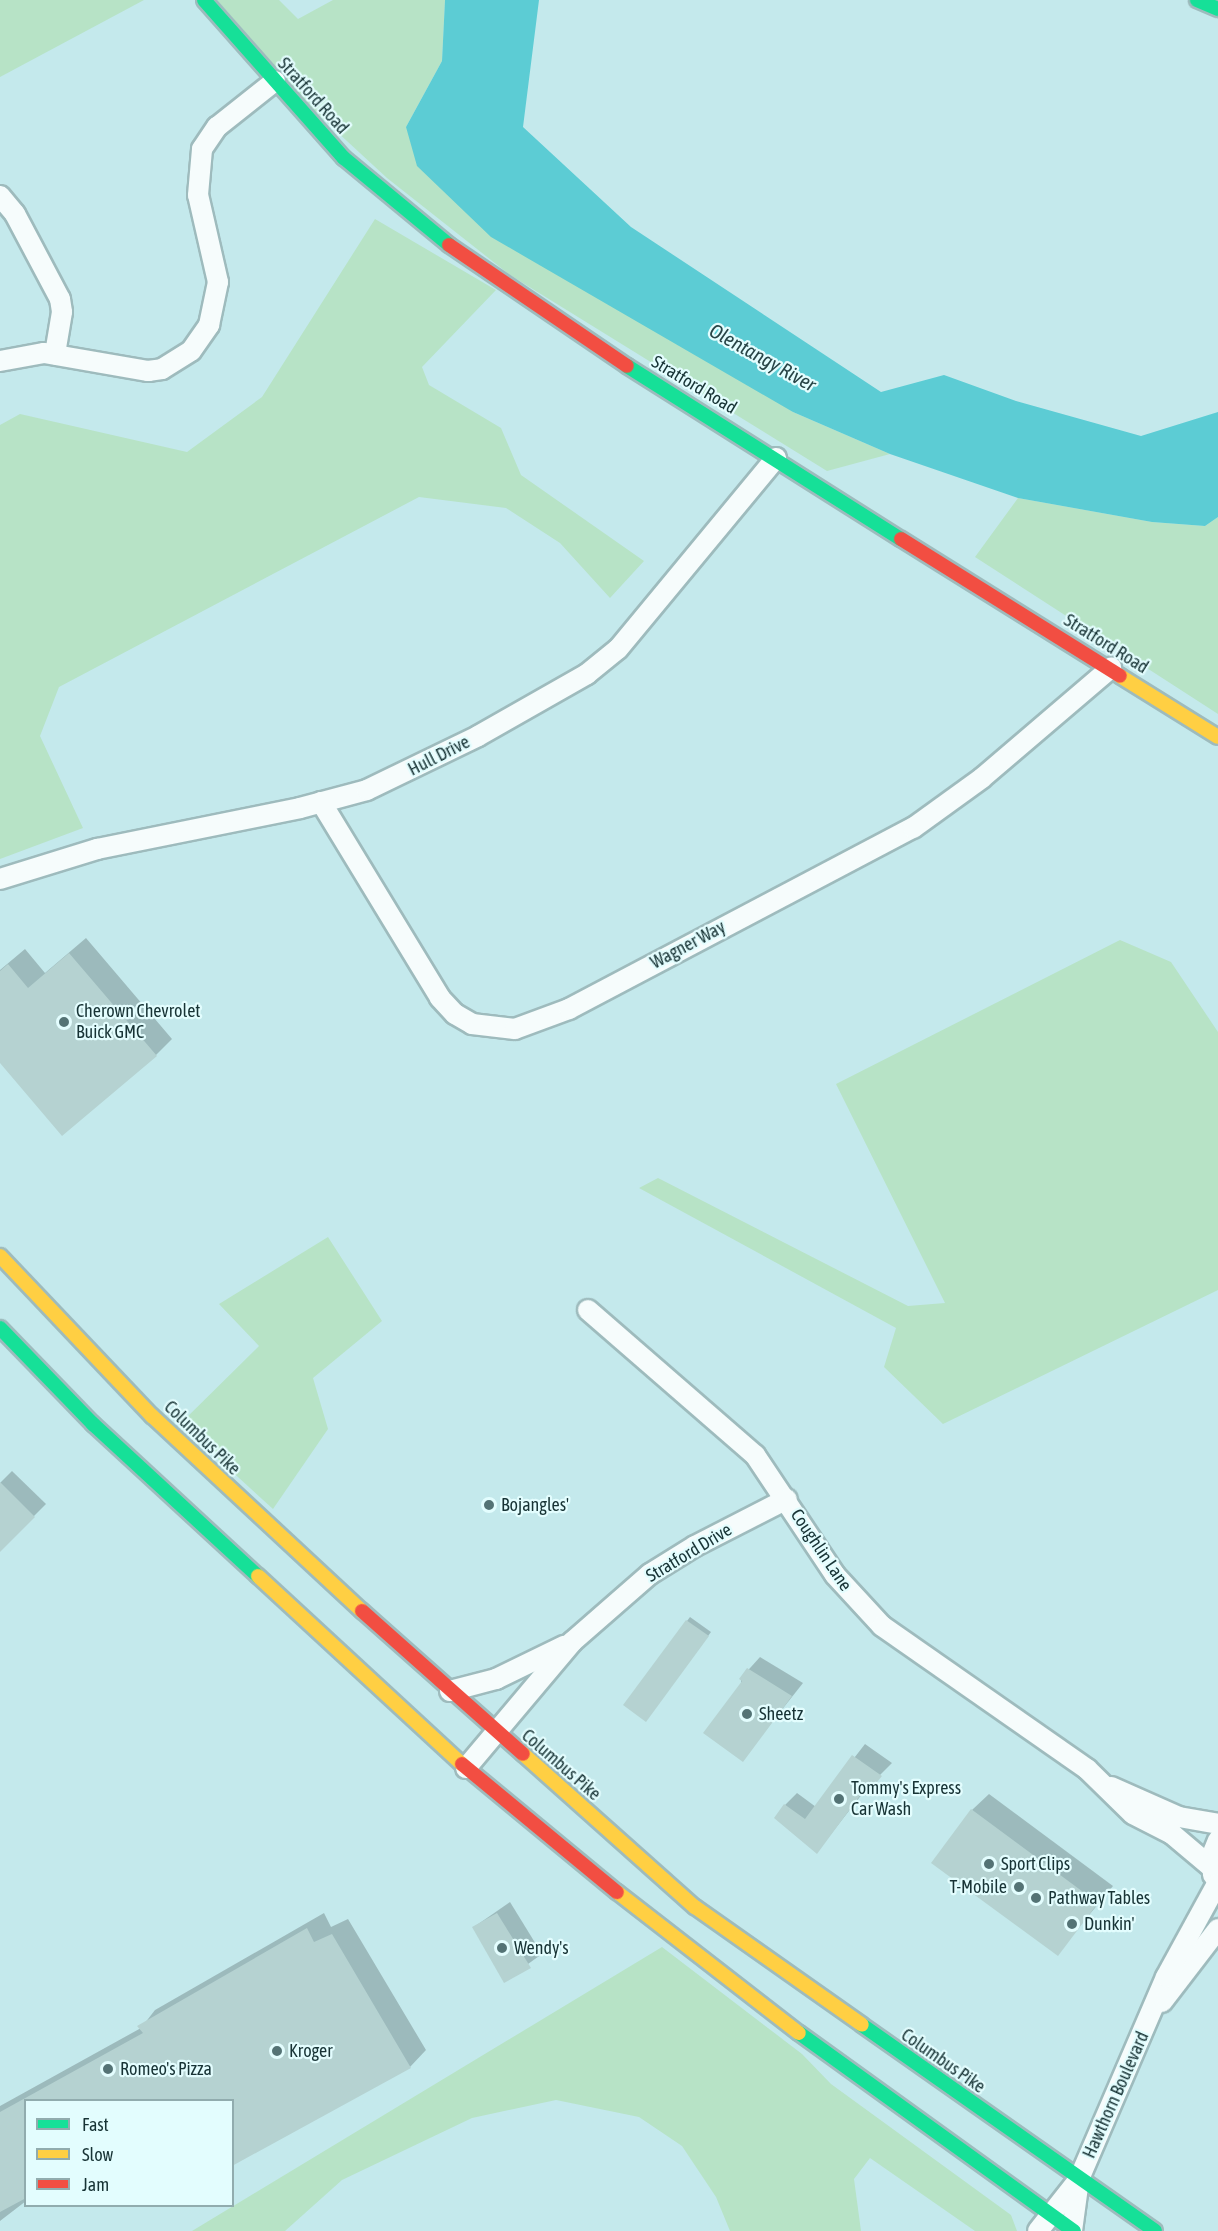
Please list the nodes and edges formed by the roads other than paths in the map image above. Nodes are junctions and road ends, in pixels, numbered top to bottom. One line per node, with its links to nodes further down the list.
1 (204, 0): 4 (main road, Stratford Road)
2 (1197, 0): 3 (main road)
3 (1218, 9)
4 (275, 81): 6 (street); 8 (main road, Stratford Road)
5 (0, 196): 6 (street)
6 (55, 354): 7 (street)
7 (0, 361)
8 (776, 458): 9 (main road, Stratford Road); 11 (street, Hull Drive)
9 (1111, 668): 10 (main road, Stratford Road); 11 (street, Wagner Way)
10 (1218, 737)
11 (321, 802): 12 (street, Hull Drive)
12 (0, 879)
13 (0, 1256): 18 (main road, Columbus Pike)
14 (588, 1310): 16 (street, Coughlin Lane)
15 (0, 1328): 20 (main road)
16 (787, 1499): 17 (street, Stratford Drive); 21 (street, Coughlin Lane)
17 (572, 1642): 18 (street, Stratford Drive); 19 (street, Stratford Drive)
18 (450, 1691): 19 (main road, Columbus Pike)
19 (496, 1732): 20 (street, Stratford Drive); 27 (main road, Columbus Pike)
20 (466, 1768): 28 (main road)
21 (1106, 1785): 22 (street, Coughlin Lane); 24 (street, Coughlin Lane)
22 (1218, 1824)
23 (1218, 1840): 24 (street, Hawthorn Boulevard)
24 (1215, 1879): 26 (street, Hawthorn Boulevard)
25 (1218, 1929): 26 (street, Hawthorn Boulevard)
26 (1154, 2011): 27 (street, Hawthorn Boulevard)
27 (1079, 2179): 28 (street, Hawthorn Boulevard); 30 (street, Hawthorn Boulevard); 31 (main road, Columbus Pike)
28 (1048, 2213): 29 (street, Hawthorn Boulevard); 30 (main road)
29 (1038, 2231)
30 (1073, 2231)
31 (1155, 2231)

